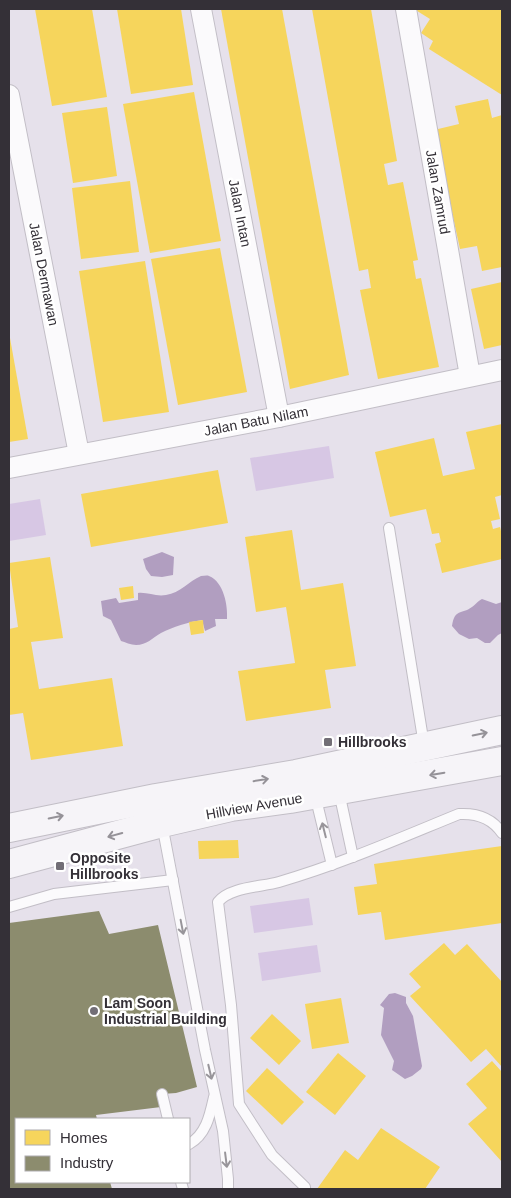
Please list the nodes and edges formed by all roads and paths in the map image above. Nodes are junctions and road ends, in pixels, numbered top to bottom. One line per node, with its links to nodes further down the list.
1 (201, 9): 6 (street, Jalan Intan)
2 (406, 9): 5 (street, Jalan Zamrud)
3 (9, 95): 7 (street, Jalan Dermawan)
4 (502, 370): 5 (street, Jalan Batu Nilam)
5 (470, 376): 6 (street, Jalan Batu Nilam)
6 (279, 417): 7 (street, Jalan Batu Nilam)
7 (79, 454): 8 (street, Jalan Batu Nilam)
8 (9, 468)
9 (389, 528): 11 (lane)
10 (502, 730): 11 (street, Hillview Avenue, one-way to 10)
11 (424, 746): 15 (street, Hillview Avenue, one-way to 11)
12 (496, 767): 13 (street, Hillview Avenue, one-way to 13)
13 (327, 793): 14 (street, Hillview Avenue); 17 (lane); 19 (lane, one-way to 13)
14 (162, 823): 18 (street, Hillview Avenue, one-way to 18); 20 (lane)
15 (9, 828)
16 (502, 833): 17 (lane)
17 (353, 857): 19 (lane)
18 (9, 864)
19 (332, 865): 27 (lane)
20 (173, 880): 21 (lane); 23 (lane, one-way to 23)
21 (9, 907)
22 (162, 1094): 24 (lane)
23 (215, 1094): 25 (lane); 26 (lane, one-way to 26)
24 (168, 1118)
25 (190, 1143)
26 (228, 1189)
27 (305, 1189)

